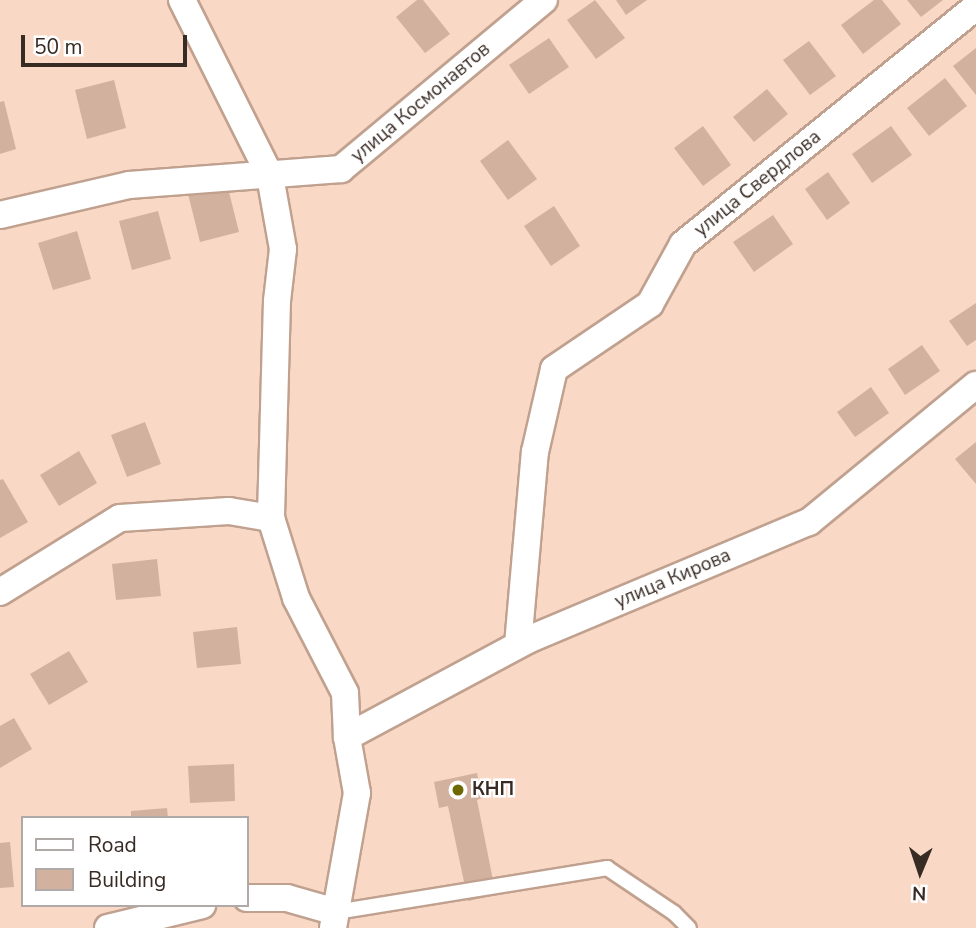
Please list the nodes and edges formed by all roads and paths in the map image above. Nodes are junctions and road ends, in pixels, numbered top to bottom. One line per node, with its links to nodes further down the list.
1 (182, 0): 4 (street)
2 (544, 0): 4 (street, улица Космонавтов)
3 (976, 7): 9 (street, улица Свердлова)
4 (270, 176): 5 (street, улица Космонавтов); 7 (street)
5 (0, 215)
6 (976, 385): 9 (street, улица Кирова)
7 (271, 518): 8 (street); 10 (street)
8 (0, 592)
9 (518, 645): 10 (street, улица Кирова)
10 (347, 737): 13 (street)
11 (248, 898): 13 (street)
12 (194, 907): 14 (street)
13 (334, 920): 15 (lane)
14 (108, 928)
15 (689, 928)

